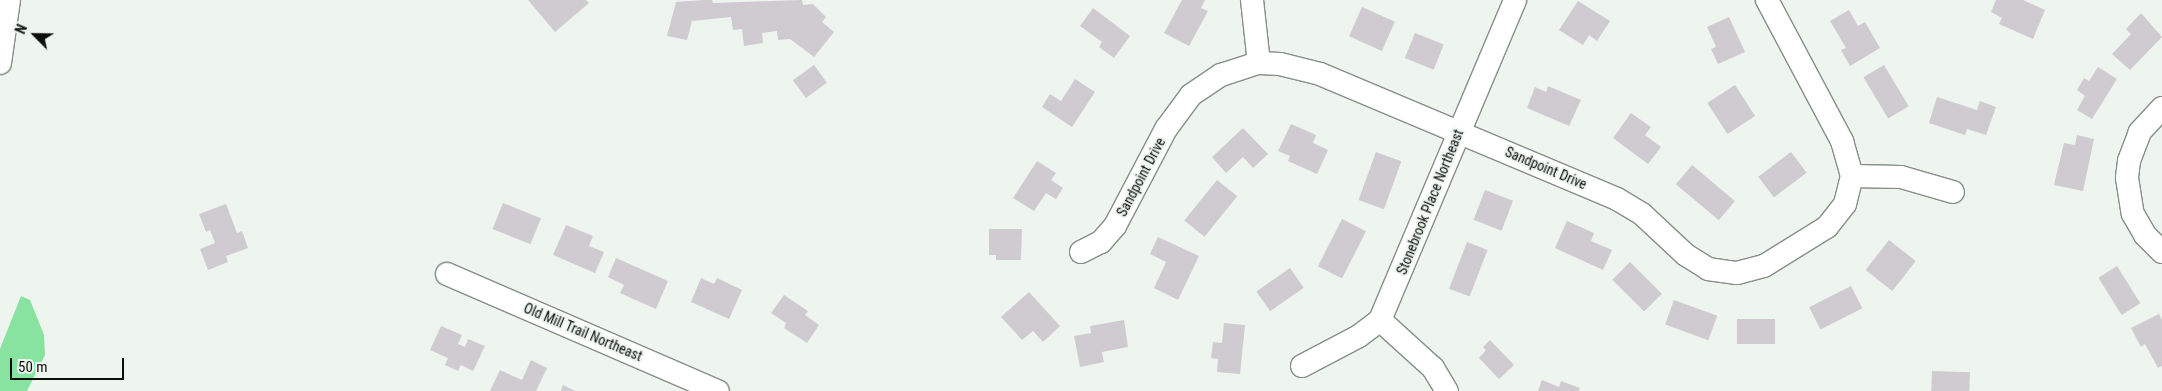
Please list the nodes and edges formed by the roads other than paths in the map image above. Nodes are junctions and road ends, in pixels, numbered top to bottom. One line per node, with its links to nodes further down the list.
1 (9, 0): 5 (street)
2 (1252, 0): 6 (street)
3 (1515, 0): 8 (street, Stonebrook Place Northeast)
4 (1767, 0): 9 (street, Sandpoint Drive)
5 (0, 63)
6 (1259, 63): 8 (street, Sandpoint Drive); 11 (street, Sandpoint Drive)
7 (2162, 108): 12 (street)
8 (1460, 132): 9 (street, Sandpoint Drive); 14 (street, Stonebrook Place Northeast)
9 (1852, 176): 10 (street)
10 (1953, 192)
11 (1081, 252)
12 (2162, 252)
13 (448, 274): 16 (street, Old Mill Trail Northeast)
14 (1380, 320): 15 (street, Stonebrook Place Northeast); 17 (street)
15 (1302, 366)
16 (718, 391)
17 (1447, 391)

